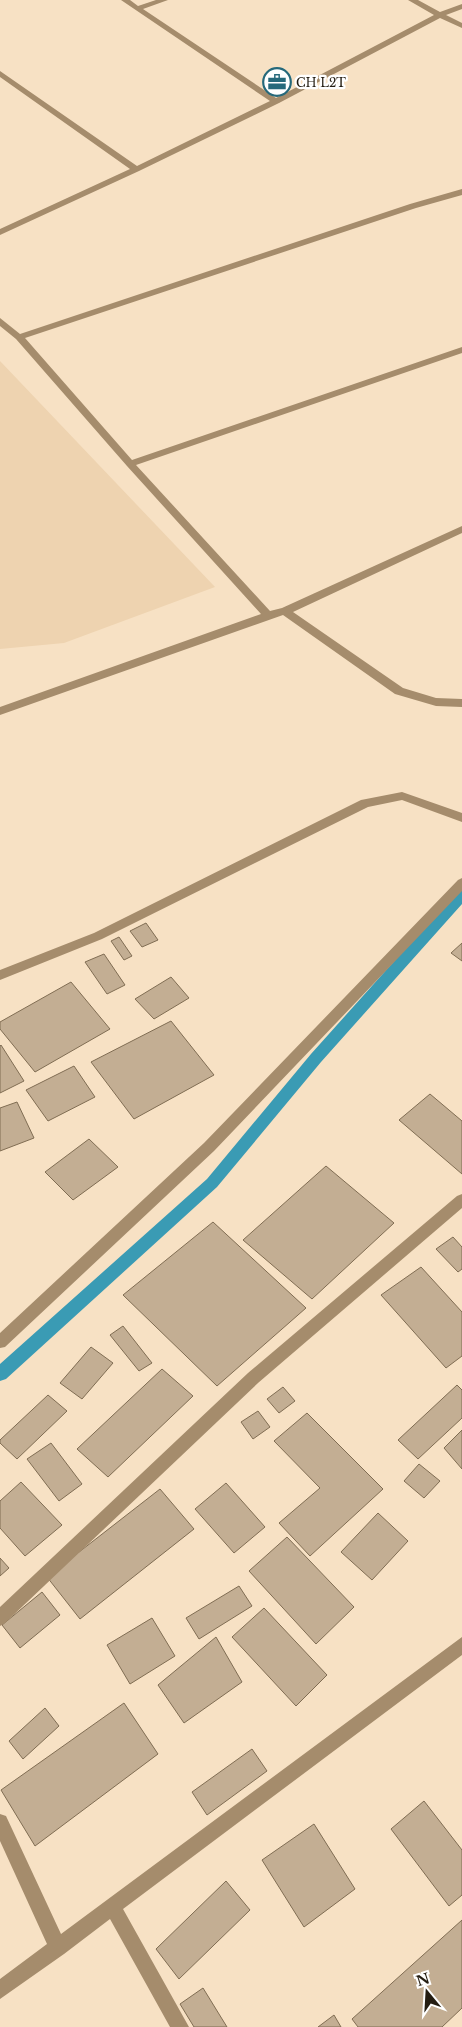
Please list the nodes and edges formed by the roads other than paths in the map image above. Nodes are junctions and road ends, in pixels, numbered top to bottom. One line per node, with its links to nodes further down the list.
1 (125, 0): 5 (street)
2 (164, 0): 5 (street)
3 (412, 0): 6 (street)
4 (462, 6): 6 (street)
5 (138, 8): 9 (street)
6 (441, 14): 7 (street); 9 (street)
7 (462, 26)
8 (0, 73): 10 (street)
9 (276, 101): 10 (street)
10 (136, 169): 12 (street)
11 (462, 192): 14 (street)
12 (0, 232)
13 (0, 321): 14 (street)
14 (19, 337): 16 (street)
15 (462, 350): 16 (street)
16 (130, 464): 19 (street)
17 (462, 529): 18 (street)
18 (286, 611): 19 (street); 20 (street)
19 (268, 615): 21 (street)
20 (462, 703)
21 (0, 711)
22 (462, 818): 24 (street)
23 (462, 883): 26 (street)
24 (0, 975)
25 (462, 1200): 27 (street)
26 (0, 1342)
27 (0, 1618)
28 (462, 1645): 30 (street)
29 (0, 1822): 31 (street)
30 (112, 1906): 31 (street); 33 (street)
31 (58, 1948): 32 (street)
32 (0, 1990)
33 (180, 2027)

